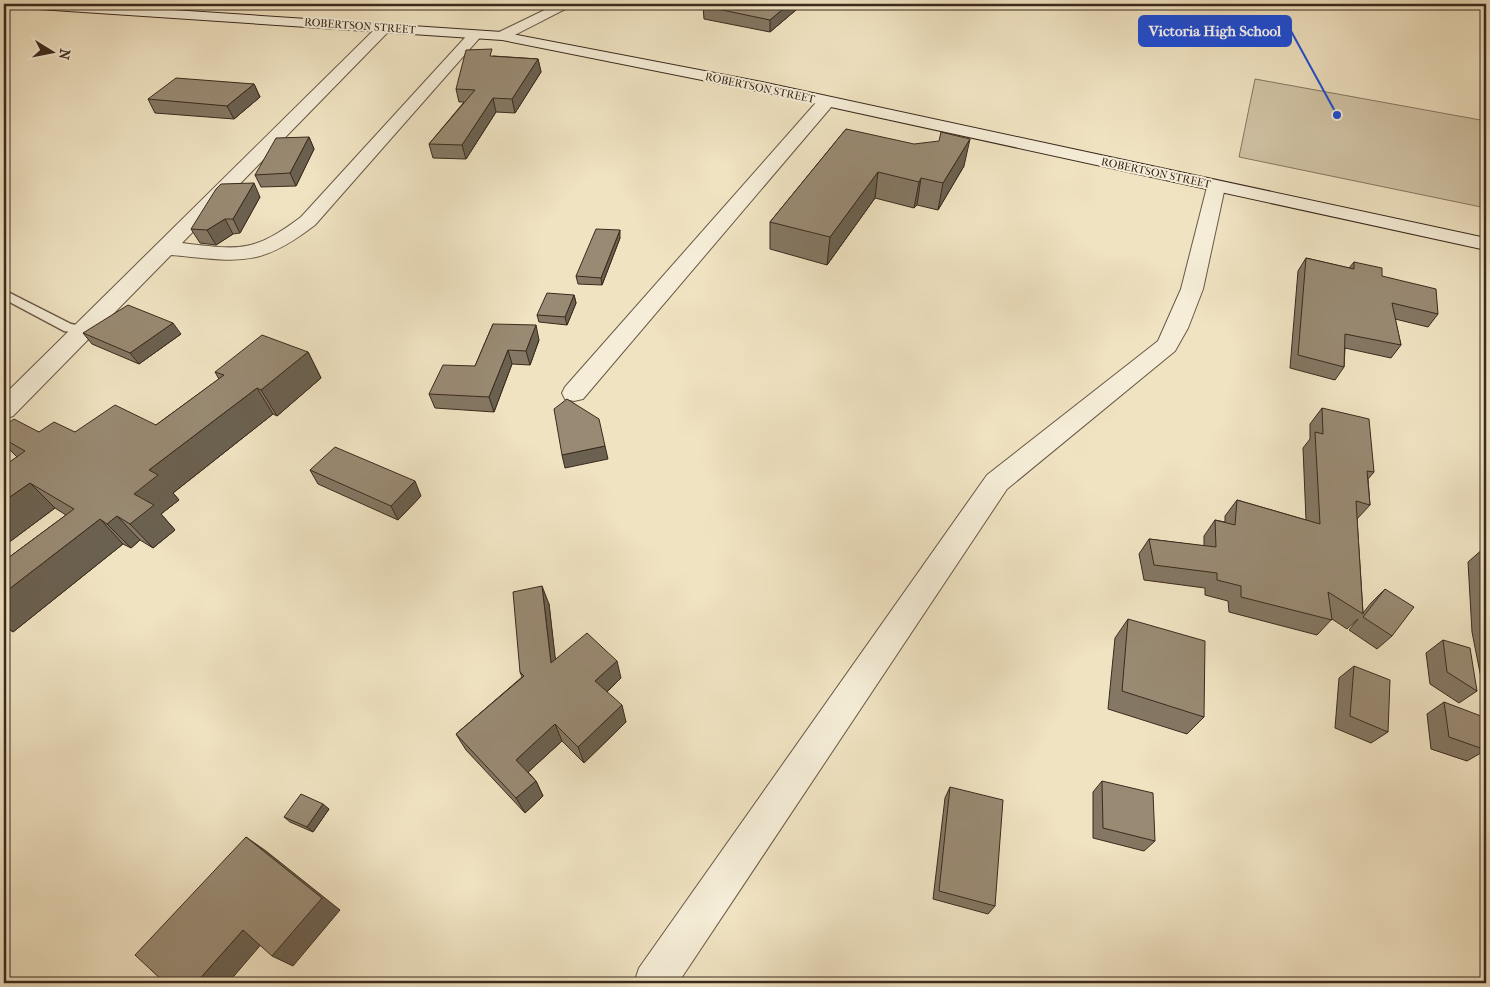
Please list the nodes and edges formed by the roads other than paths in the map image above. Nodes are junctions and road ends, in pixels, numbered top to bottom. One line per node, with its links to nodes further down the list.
1 (23, 4): 3 (street, ROBERTSON STREET)
2 (568, 4): 5 (street)
3 (384, 28): 4 (street, ROBERTSON STREET); 9 (street)
4 (476, 34): 5 (street, ROBERTSON STREET); 9 (street)
5 (502, 36): 6 (street, ROBERTSON STREET)
6 (826, 102): 7 (street, ROBERTSON STREET); 12 (street)
7 (1216, 187): 8 (street, ROBERTSON STREET); 14 (street)
8 (1486, 244)
9 (165, 248): 11 (street)
10 (4, 294): 11 (lane)
11 (84, 330): 13 (street)
12 (574, 393)
13 (4, 410)
14 (654, 983)

